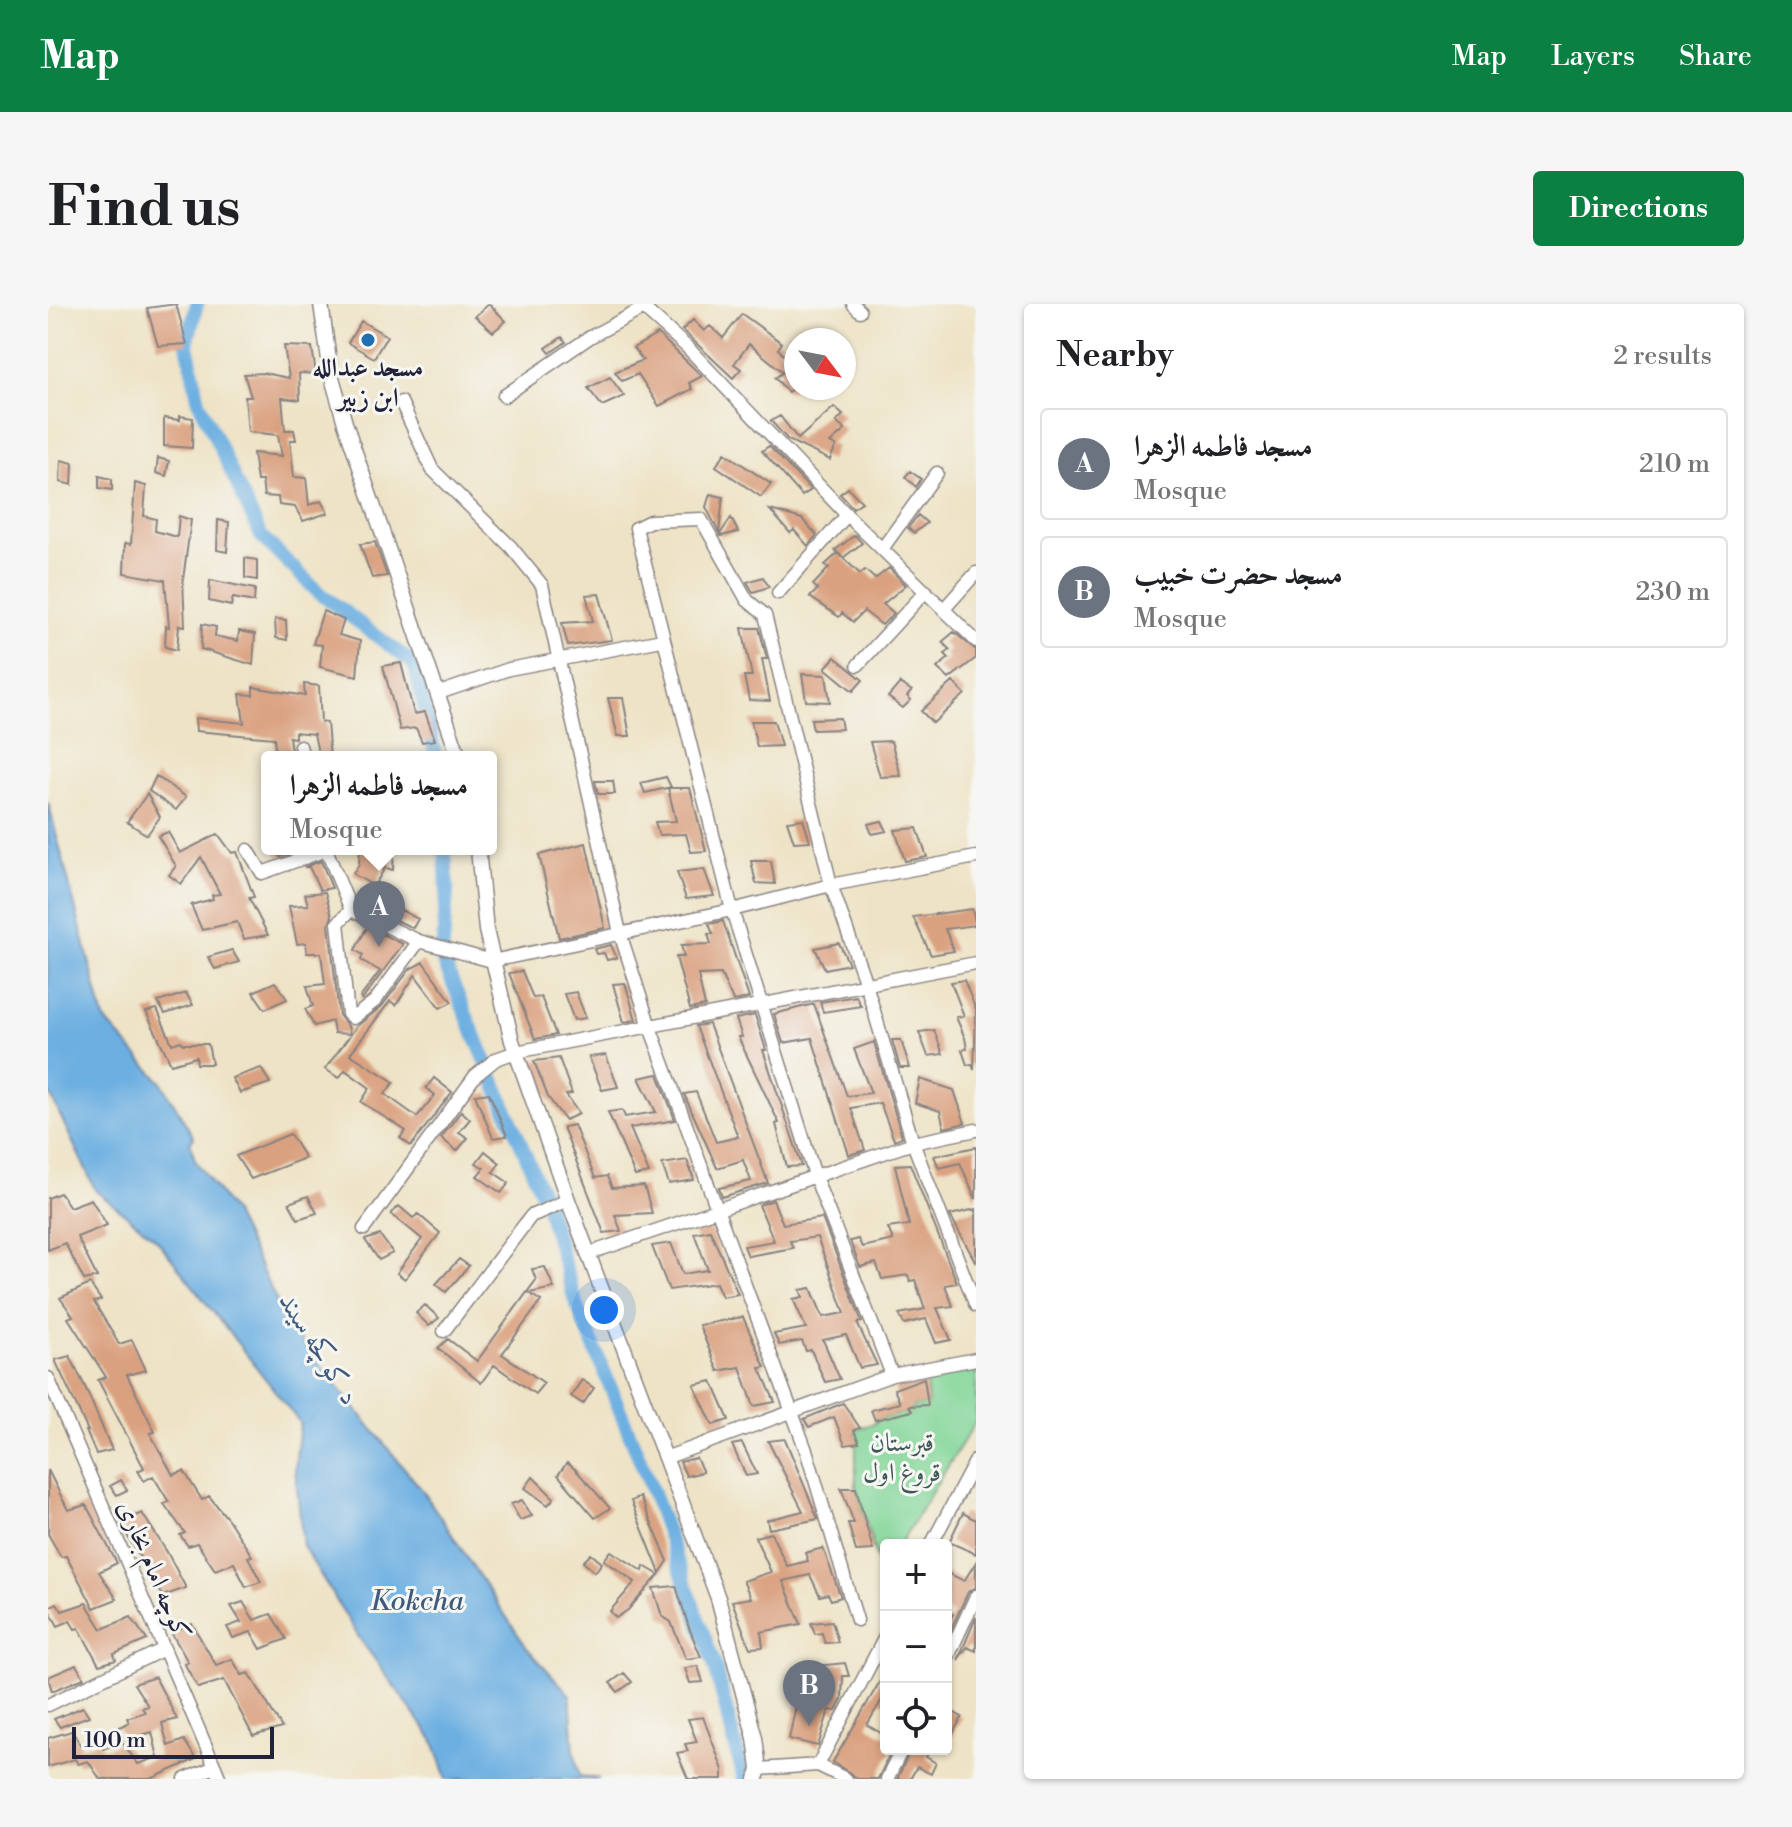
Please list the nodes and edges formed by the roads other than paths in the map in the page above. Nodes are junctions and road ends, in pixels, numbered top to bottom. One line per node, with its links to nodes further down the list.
1 (321, 304): 16 (street)
2 (642, 306): 3 (street); 6 (street)
3 (504, 396)
4 (401, 402): 14 (street)
5 (937, 473): 7 (street)
6 (847, 515): 7 (street); 10 (street)
7 (882, 549): 9 (street)
8 (976, 573): 11 (street)
9 (926, 591): 11 (street); 15 (street)
10 (778, 593)
11 (944, 609): 13 (street)
12 (662, 640): 14 (street); 23 (street); 25 (street)
13 (976, 641)
14 (561, 657): 16 (street); 26 (street)
15 (858, 665)
16 (439, 693): 17 (street)
17 (457, 751)
18 (248, 850): 19 (street)
19 (312, 855)
20 (328, 855): 24 (street)
21 (479, 855): 28 (street)
22 (976, 857): 23 (street)
23 (831, 885): 25 (street); 30 (street)
24 (351, 910): 27 (street); 27 (street)
25 (732, 910): 26 (street); 31 (street)
26 (620, 933): 28 (street); 32 (street)
27 (419, 941): 28 (street)
28 (492, 961): 33 (street)
29 (976, 964): 30 (street)
30 (866, 984): 31 (street); 35 (street)
31 (763, 1003): 32 (street); 36 (street)
32 (650, 1027): 33 (street); 38 (street)
33 (516, 1052): 37 (street); 39 (street)
34 (976, 1130): 35 (street)
35 (913, 1143): 36 (street); 41 (street)
36 (816, 1179): 38 (street); 44 (street)
37 (561, 1203): 40 (street); 42 (street)
38 (719, 1210): 40 (street); 46 (street)
39 (364, 1229)
40 (590, 1253): 47 (street)
41 (976, 1306)
42 (444, 1331)
43 (976, 1359): 44 (street)
44 (892, 1375): 46 (street)
45 (48, 1378): 54 (street, کوچه امام بخاری)
46 (792, 1414): 47 (street); 51 (street)
47 (665, 1458): 59 (street)
48 (976, 1460): 49 (street)
49 (934, 1539)
50 (976, 1596): 53 (street)
51 (857, 1620)
52 (880, 1646): 57 (street)
53 (952, 1648)
54 (164, 1649): 55 (street); 58 (street, کوچه امام بخاری)
55 (48, 1705)
56 (899, 1755): 62 (street)
57 (818, 1765): 59 (street); 61 (street)
58 (218, 1773): 60 (street)
59 (757, 1774)
60 (185, 1779)
61 (846, 1779)
62 (887, 1779)

